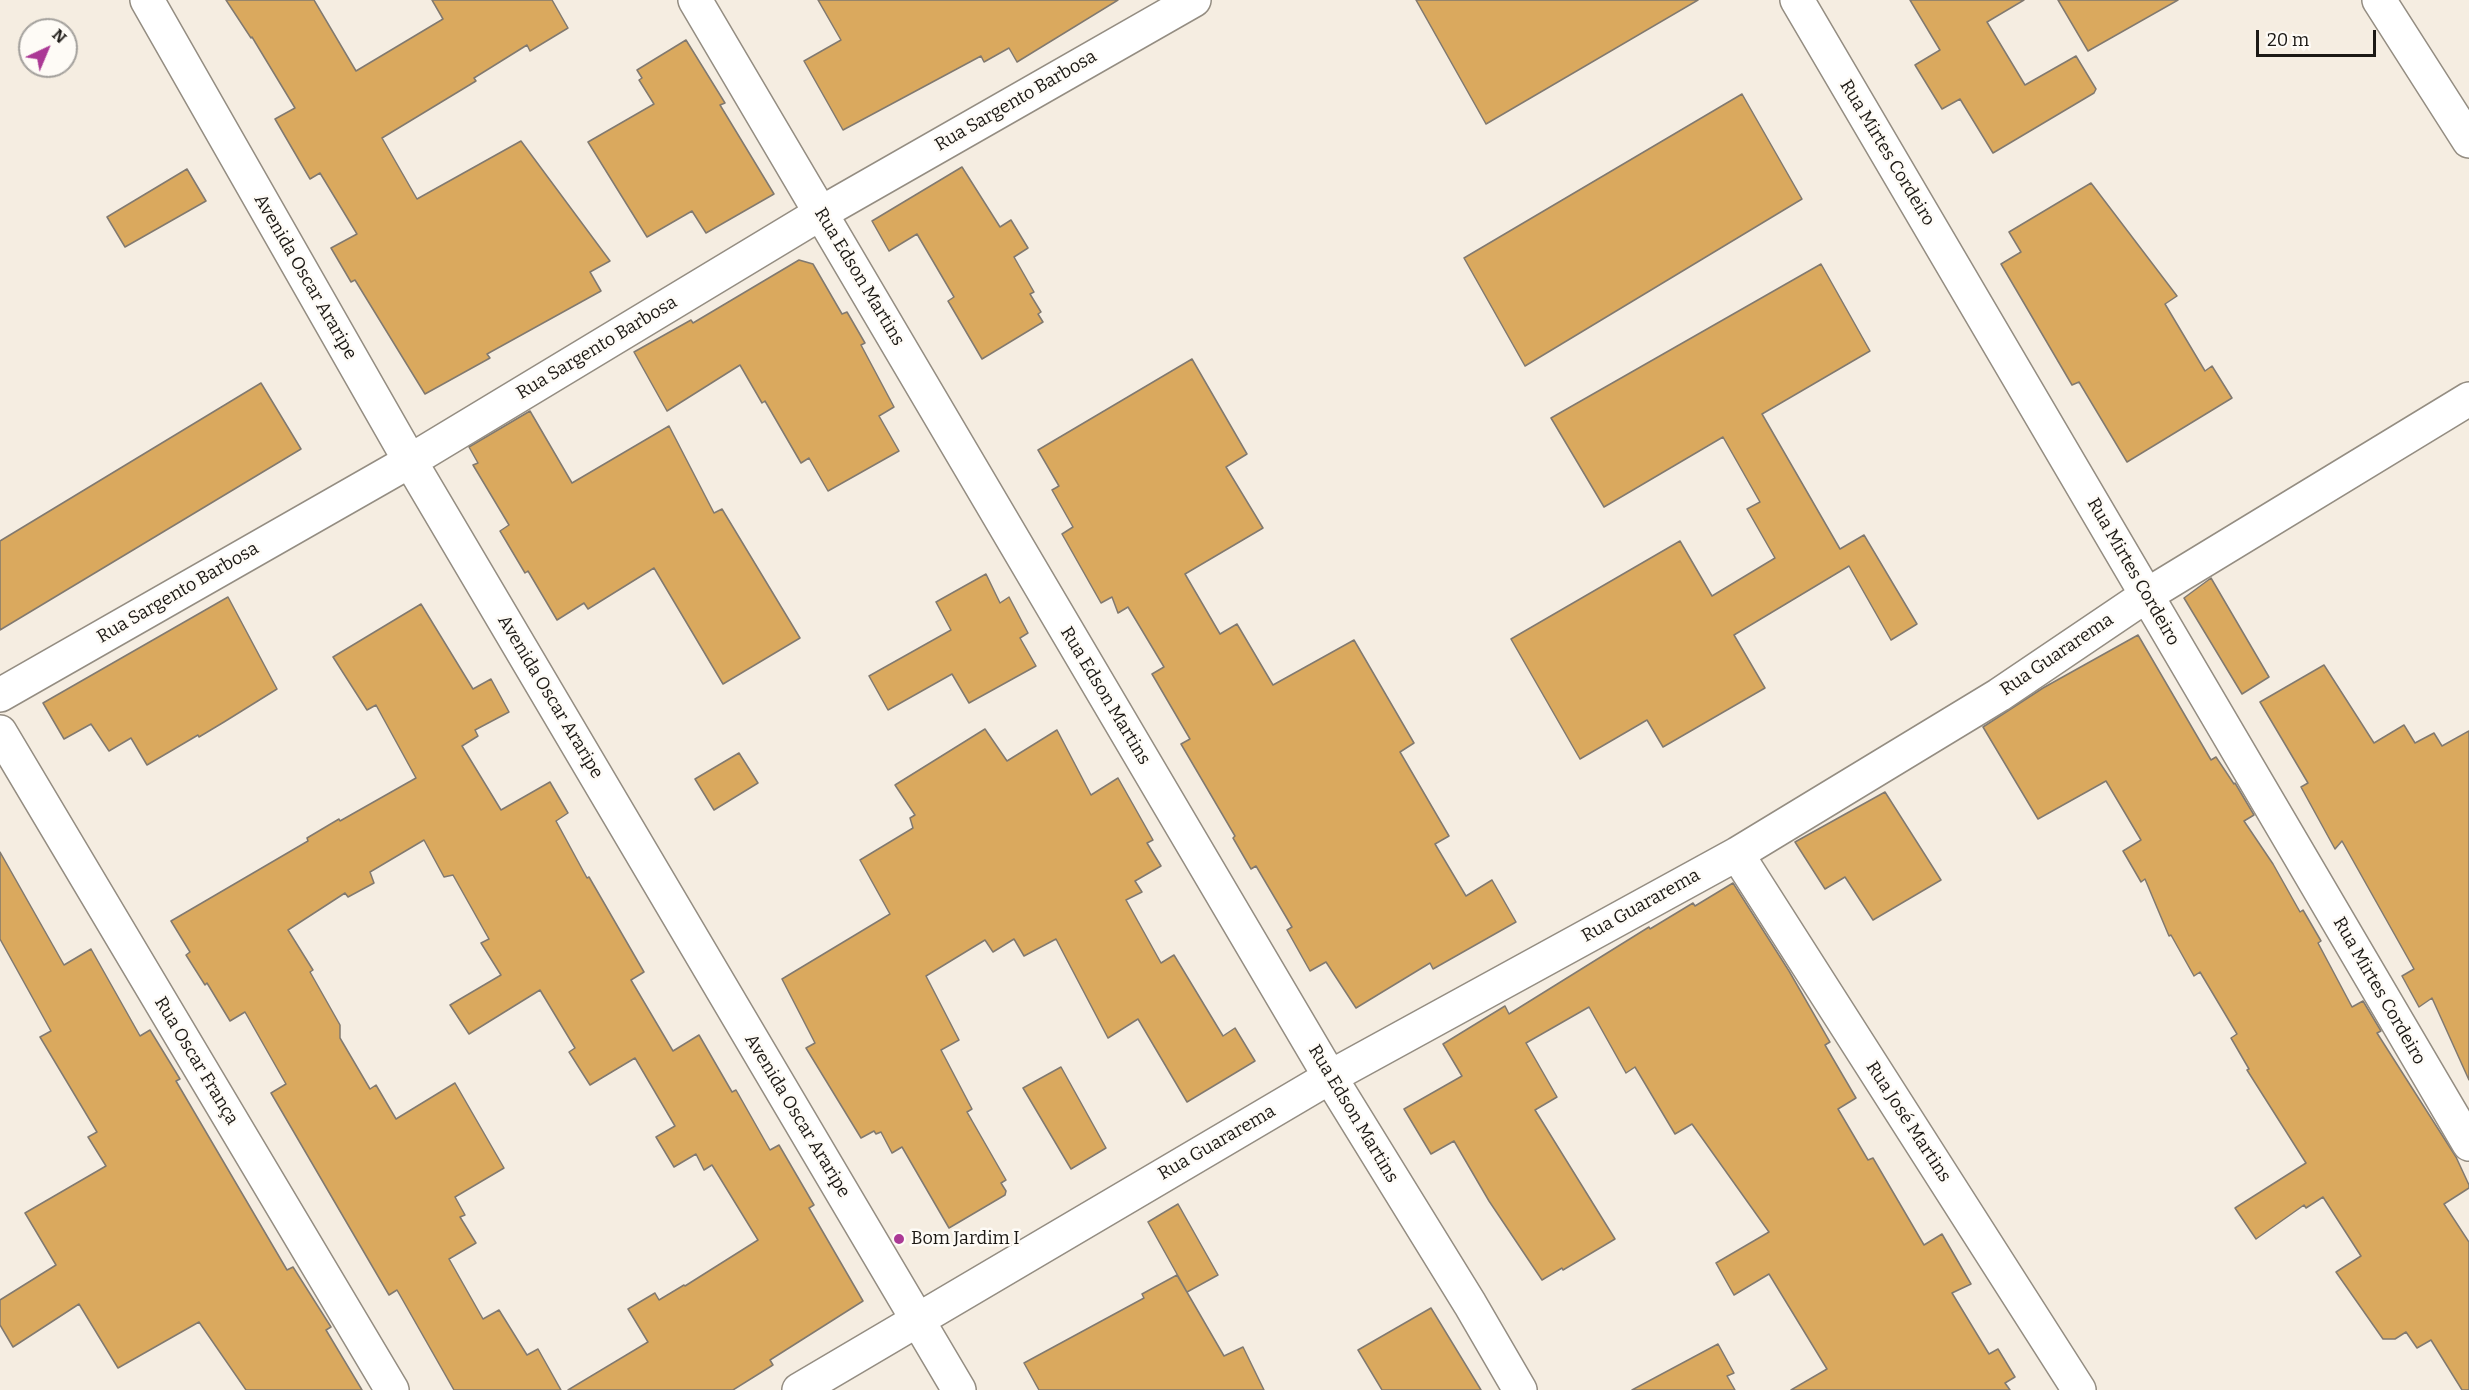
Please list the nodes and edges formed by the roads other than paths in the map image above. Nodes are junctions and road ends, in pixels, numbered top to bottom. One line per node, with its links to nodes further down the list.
1 (147, 0): 9 (street, Avenida Oscar Araripe)
2 (695, 0): 7 (street, Rua Edson Martins)
3 (1194, 0): 7 (street, Rua Sargento Barbosa)
4 (1797, 0): 10 (street, Rua Mirtes Cordeiro)
5 (2379, 0): 6 (street)
6 (2469, 141)
7 (821, 213): 9 (street, Rua Sargento Barbosa); 14 (street, Rua Edson Martins)
8 (2469, 399): 10 (street, Rua Guararema)
9 (410, 461): 11 (street, Rua Sargento Barbosa); 16 (street, Avenida Oscar Araripe)
10 (2147, 595): 13 (street, Rua Guararema); 15 (street, Rua Mirtes Cordeiro)
11 (0, 695)
12 (0, 732): 17 (street, Rua Oscar França)
13 (1737, 854): 14 (street, Rua Guararema); 21 (street, Rua José Martins)
14 (1330, 1077): 16 (street, Rua Guararema); 20 (street, Rua Edson Martins)
15 (2469, 1144)
16 (917, 1319): 18 (street, Rua Guararema); 19 (street, Avenida Oscar Araripe)
17 (392, 1390)
18 (799, 1390)
19 (959, 1390)
20 (1520, 1390)
21 (2079, 1390)

